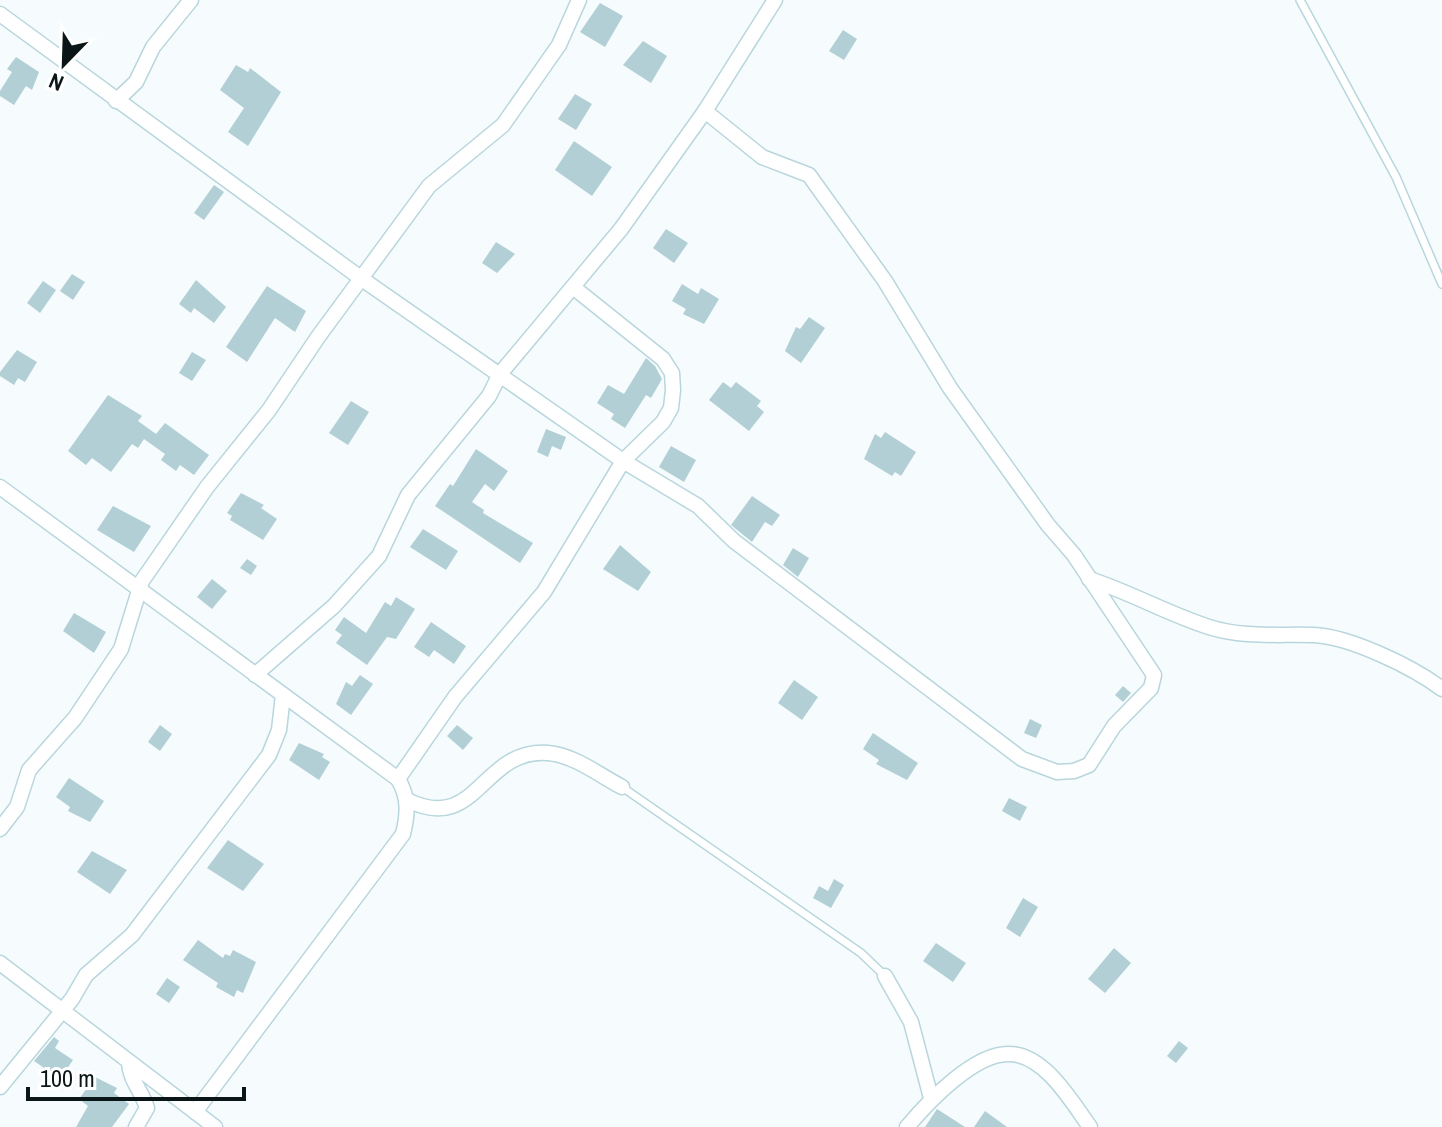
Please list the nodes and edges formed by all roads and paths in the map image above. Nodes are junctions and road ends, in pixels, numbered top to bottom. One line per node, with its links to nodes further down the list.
1 (191, 0): 6 (street)
2 (579, 0): 8 (street)
3 (775, 0): 7 (street)
4 (1300, 0): 9 (lane)
5 (0, 14): 6 (street)
6 (116, 101): 8 (street)
7 (705, 111): 10 (street); 14 (street)
8 (362, 279): 11 (street); 15 (street)
9 (1442, 284)
10 (573, 287): 11 (street); 12 (street)
11 (500, 374): 12 (street); 16 (street)
12 (623, 461): 14 (street); 19 (street)
13 (0, 487): 15 (street)
14 (1089, 579): 17 (street)
15 (139, 589): 16 (street); 22 (street)
16 (255, 675): 18 (street)
17 (1442, 689)
18 (283, 695): 19 (street); 25 (street)
19 (398, 779): 21 (street)
20 (622, 787): 21 (street); 24 (lane)
21 (407, 800): 29 (street)
22 (0, 829)
23 (0, 963): 25 (street)
24 (885, 976): 28 (street)
25 (60, 1010): 26 (street); 27 (street)
26 (129, 1062): 29 (street); 30 (street)
27 (0, 1087)
28 (931, 1098): 32 (street); 33 (street)
29 (195, 1112): 31 (street)
30 (136, 1127)
31 (215, 1127)
32 (907, 1127)
33 (1090, 1127)

